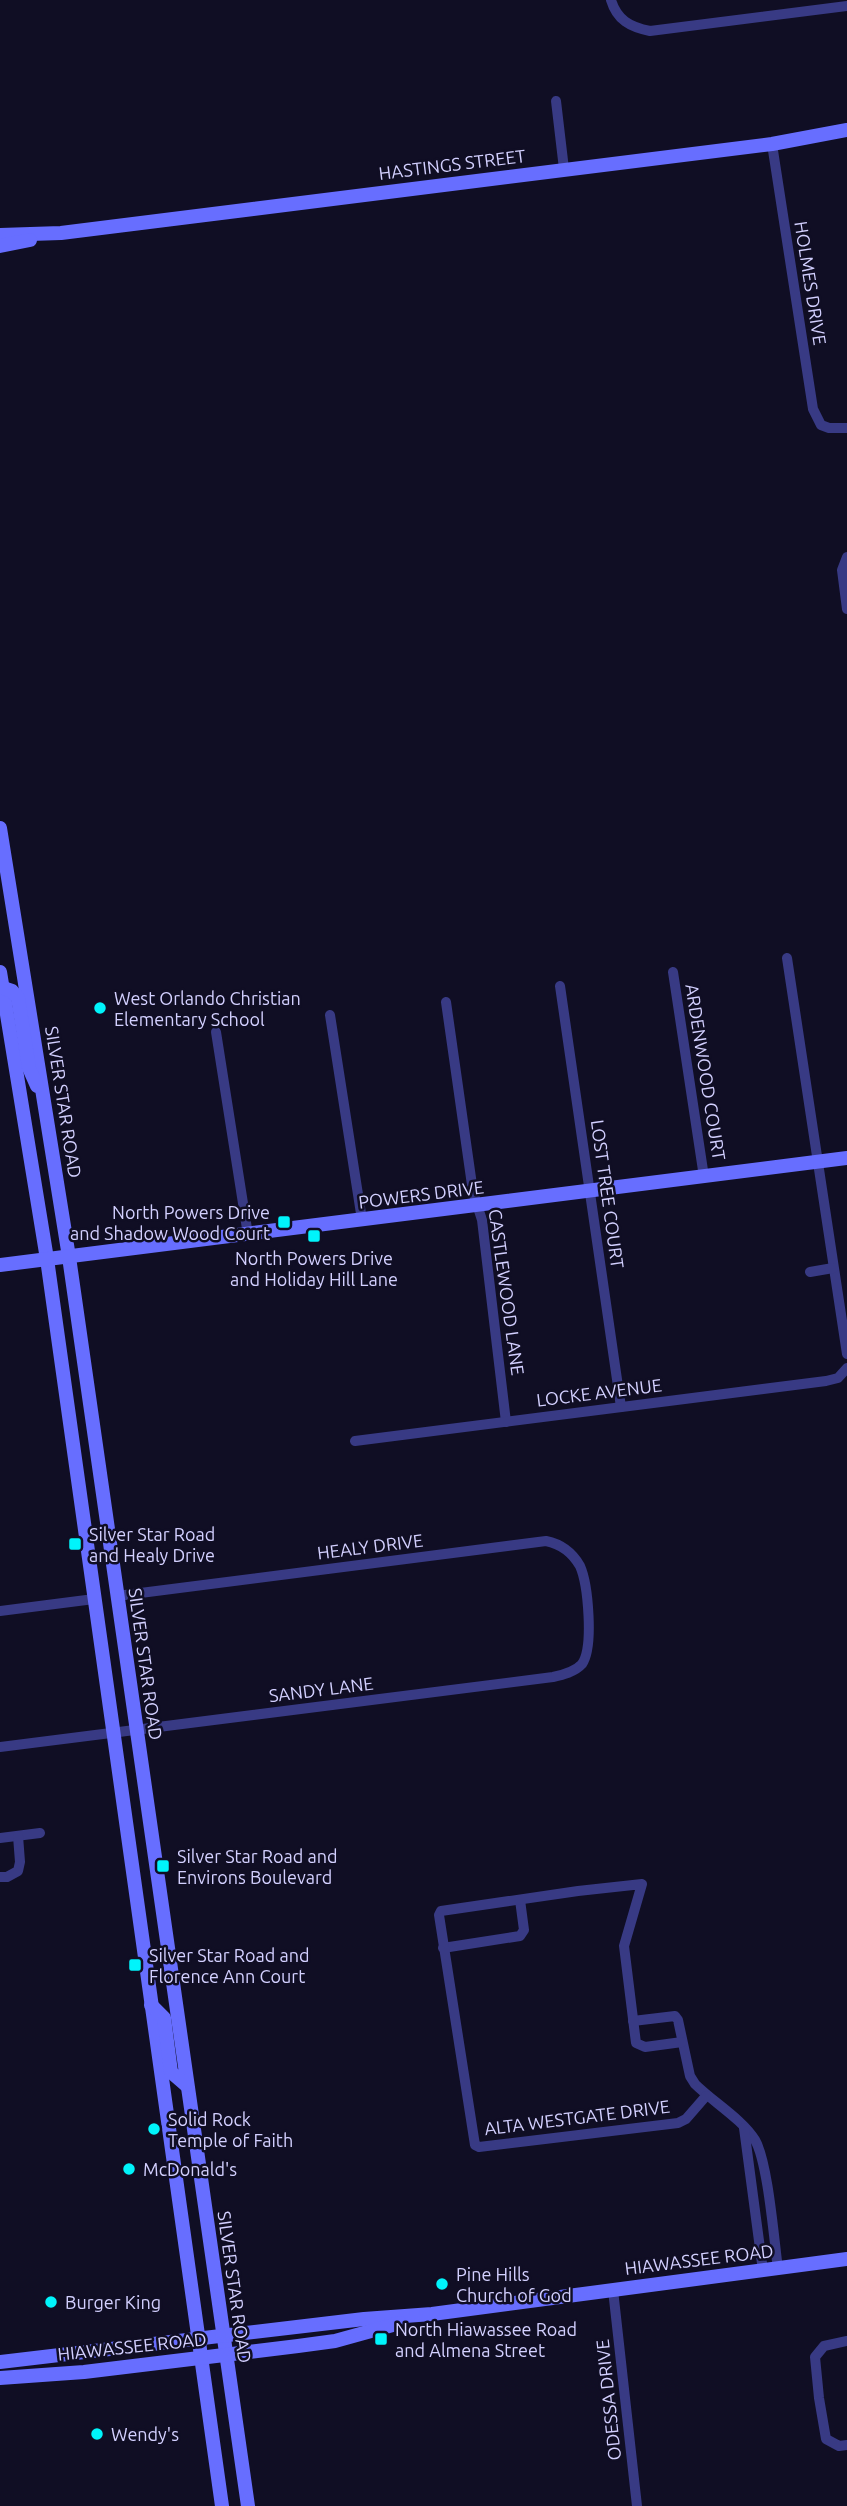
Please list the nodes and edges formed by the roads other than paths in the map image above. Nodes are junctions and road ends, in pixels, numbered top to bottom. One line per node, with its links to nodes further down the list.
1 (611, 0): 2 (street)
2 (847, 6)
3 (556, 101): 6 (street)
4 (847, 130): 5 (main road, HASTINGS STREET)
5 (772, 144): 6 (main road, HASTINGS STREET); 10 (street, HOLMES DRIVE)
6 (564, 169): 7 (main road, HASTINGS STREET)
7 (61, 233): 8 (main road, HASTINGS STREET); 9 (main road, HASTINGS STREET)
8 (0, 235)
9 (0, 246)
10 (847, 428)
11 (847, 557): 12 (street)
12 (847, 609)
13 (0, 828): 22 (main road, SILVER STAR ROAD)
14 (787, 958): 24 (street)
15 (0, 972): 18 (main road)
16 (673, 972): 25 (street, ARDENWOOD COURT)
17 (560, 986): 26 (street, LOST TREE COURT)
18 (3, 988): 22 (main road); 31 (main road)
19 (446, 1002): 27 (street, CASTLEWOOD LANE)
20 (330, 1015): 28 (street)
21 (216, 1032): 29 (street)
22 (44, 1100): 30 (main road, SILVER STAR ROAD)
23 (847, 1158): 24 (main road, POWERS DRIVE)
24 (818, 1162): 25 (main road, POWERS DRIVE); 33 (street)
25 (704, 1177): 26 (main road, POWERS DRIVE)
26 (590, 1191): 27 (main road, POWERS DRIVE); 37 (street, LOST TREE COURT)
27 (477, 1206): 28 (main road, POWERS DRIVE); 38 (street, CASTLEWOOD LANE)
28 (362, 1220): 29 (main road, POWERS DRIVE)
29 (248, 1236): 30 (main road, POWERS DRIVE)
30 (69, 1256): 31 (main road, POWERS DRIVE); 40 (main road, SILVER STAR ROAD)
31 (47, 1259): 32 (main road, POWERS DRIVE); 41 (main road)
32 (0, 1265)
33 (833, 1268): 34 (street); 35 (street)
34 (810, 1272)
35 (847, 1354)
36 (846, 1370): 37 (street, LOCKE AVENUE)
37 (621, 1407): 38 (street, LOCKE AVENUE)
38 (506, 1422): 39 (street, LOCKE AVENUE)
39 (355, 1441)
40 (117, 1597): 42 (street, HEALY DRIVE); 44 (main road, SILVER STAR ROAD)
41 (94, 1599): 43 (street); 45 (main road)
42 (587, 1603): 44 (street, SANDY LANE)
43 (0, 1611)
44 (136, 1731): 45 (street, SANDY LANE); 56 (main road, SILVER STAR ROAD)
45 (113, 1733): 46 (street, SANDY LANE); 53 (main road)
46 (0, 1747)
47 (40, 1833): 48 (street)
48 (18, 1836): 49 (street); 50 (street)
49 (0, 1838)
50 (0, 1877)
51 (520, 1900): 52 (street); 52 (street, ALTA WESTGATE DRIVE); 54 (street, ALTA WESTGATE DRIVE)
52 (443, 1948): 57 (street, ALTA WESTGATE DRIVE)
53 (152, 2005): 56 (main road); 65 (main road)
54 (633, 2021): 55 (street, ALTA WESTGATE DRIVE); 55 (street)
55 (682, 2042): 57 (street)
56 (186, 2085): 64 (main road, SILVER STAR ROAD)
57 (706, 2095): 58 (street)
58 (744, 2127): 60 (street); 61 (street)
59 (847, 2259): 60 (main road, HIAWASSEE ROAD)
60 (778, 2269): 61 (main road, HIAWASSEE ROAD)
61 (763, 2270): 62 (main road, HIAWASSEE ROAD)
62 (613, 2290): 63 (main road, HIAWASSEE ROAD); 74 (street, ODESSA DRIVE)
63 (432, 2314): 64 (main road, HIAWASSEE ROAD); 67 (main road, HIAWASSEE ROAD)
64 (222, 2335): 65 (main road, HIAWASSEE ROAD); 67 (main road, SILVER STAR ROAD)
65 (198, 2337): 68 (main road); 69 (main road, HIAWASSEE ROAD)
66 (847, 2341): 71 (street)
67 (225, 2355): 68 (main road, HIAWASSEE ROAD); 73 (main road, SILVER STAR ROAD)
68 (201, 2357): 70 (main road, HIAWASSEE ROAD); 72 (main road)
69 (0, 2362)
70 (0, 2378)
71 (847, 2445)
72 (222, 2506)
73 (248, 2506)
74 (637, 2506)

